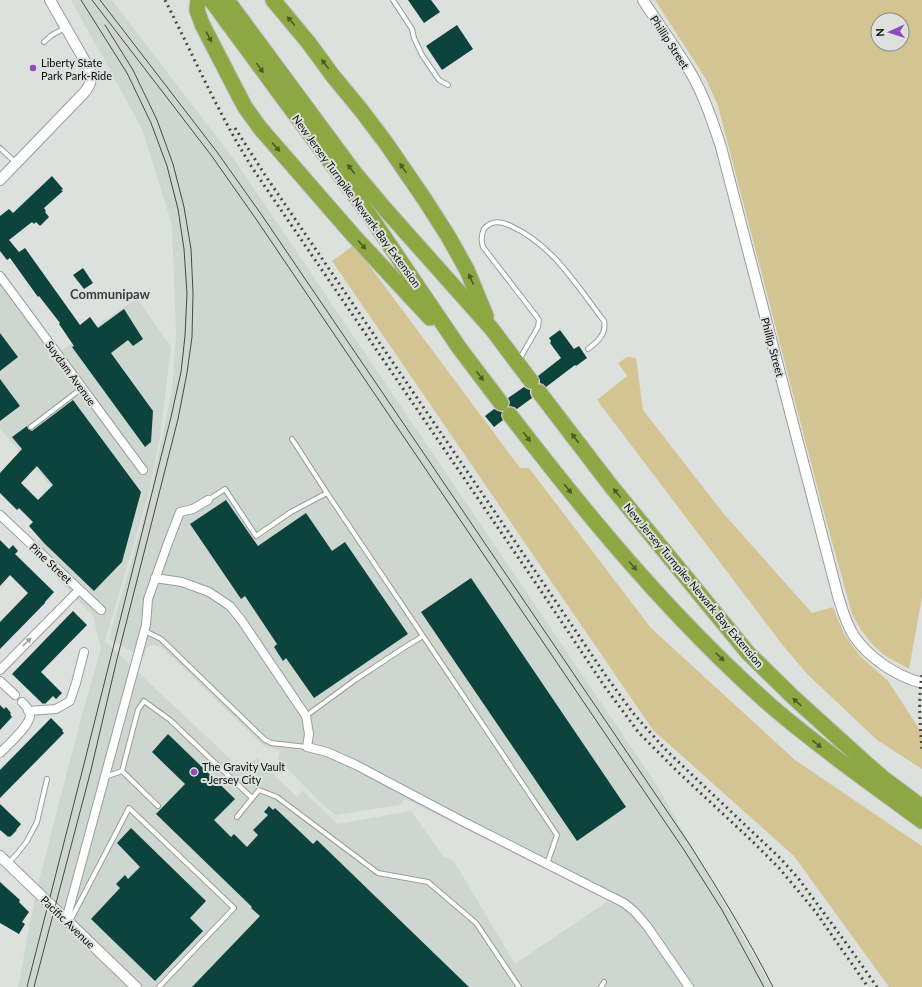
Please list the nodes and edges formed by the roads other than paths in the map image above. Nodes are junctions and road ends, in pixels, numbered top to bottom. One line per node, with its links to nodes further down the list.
1 (50, 0): 8 (street)
2 (198, 0): 17 (highway, one-way to 17)
3 (211, 0): 9 (highway, New Jersey Turnpike Newark Bay Extension)
4 (227, 0): 9 (highway, New Jersey Turnpike Newark Bay Extension)
5 (273, 0): 16 (highway, one-way to 5)
6 (393, 0): 11 (lane)
7 (642, 0): 35 (street, Phillip Street)
8 (66, 28): 10 (lane); 13 (street)
9 (243, 32): 16 (highway, New Jersey Turnpike Newark Bay Extension, one-way to 9); 17 (highway, New Jersey Turnpike Newark Bay Extension, one-way to 17)
10 (44, 42)
11 (448, 85)
12 (0, 148): 13 (lane)
13 (16, 164): 14 (street)
14 (0, 180)
15 (0, 276): 20 (street, Suydam Avenue)
16 (491, 328): 19 (highway, New Jersey Turnpike Newark Bay Extension)
17 (460, 349): 46 (highway, New Jersey Turnpike Newark Bay Extension, one-way to 46)
18 (588, 349): 19 (lane)
19 (518, 363): 42 (highway, New Jersey Turnpike Newark Bay Extension, one-way to 19)
20 (82, 388): 21 (lane); 23 (street, Suydam Avenue)
21 (31, 427)
22 (292, 439): 24 (lane)
23 (143, 470)
24 (327, 493): 25 (lane); 31 (lane)
25 (208, 500): 27 (street)
26 (0, 515): 28 (street, Pine Street)
27 (155, 578): 30 (street); 39 (street)
28 (79, 590): 29 (street, Pine Street); 33 (street, one-way to 28)
29 (101, 610)
30 (144, 631): 40 (lane); 44 (street)
31 (423, 636): 39 (lane); 55 (lane)
32 (84, 652): 38 (street)
33 (0, 670)
34 (0, 681): 36 (street)
35 (922, 683)
36 (15, 695)
37 (22, 702): 38 (street)
38 (29, 714): 41 (street)
39 (306, 716): 40 (street)
40 (307, 747): 55 (street)
41 (0, 753)
42 (867, 758): 47 (highway); 50 (highway, New Jersey Turnpike Newark Bay Extension)
43 (122, 771): 44 (lane); 48 (lane); 49 (lane)
44 (104, 778): 56 (street)
45 (47, 779): 54 (lane)
46 (865, 779): 52 (highway, New Jersey Turnpike Newark Bay Extension); 53 (highway)
47 (922, 796)
48 (252, 798): 51 (lane); 60 (lane)
49 (158, 806)
50 (922, 807)
51 (237, 817)
52 (922, 821)
53 (922, 829)
54 (4, 860): 56 (street, Pacific Avenue)
55 (547, 864): 62 (street)
56 (68, 921): 58 (street, Pacific Avenue); 59 (lane)
57 (604, 982): 61 (lane)
58 (136, 987)
59 (159, 987)
60 (519, 987)
61 (601, 987)
62 (689, 987)

